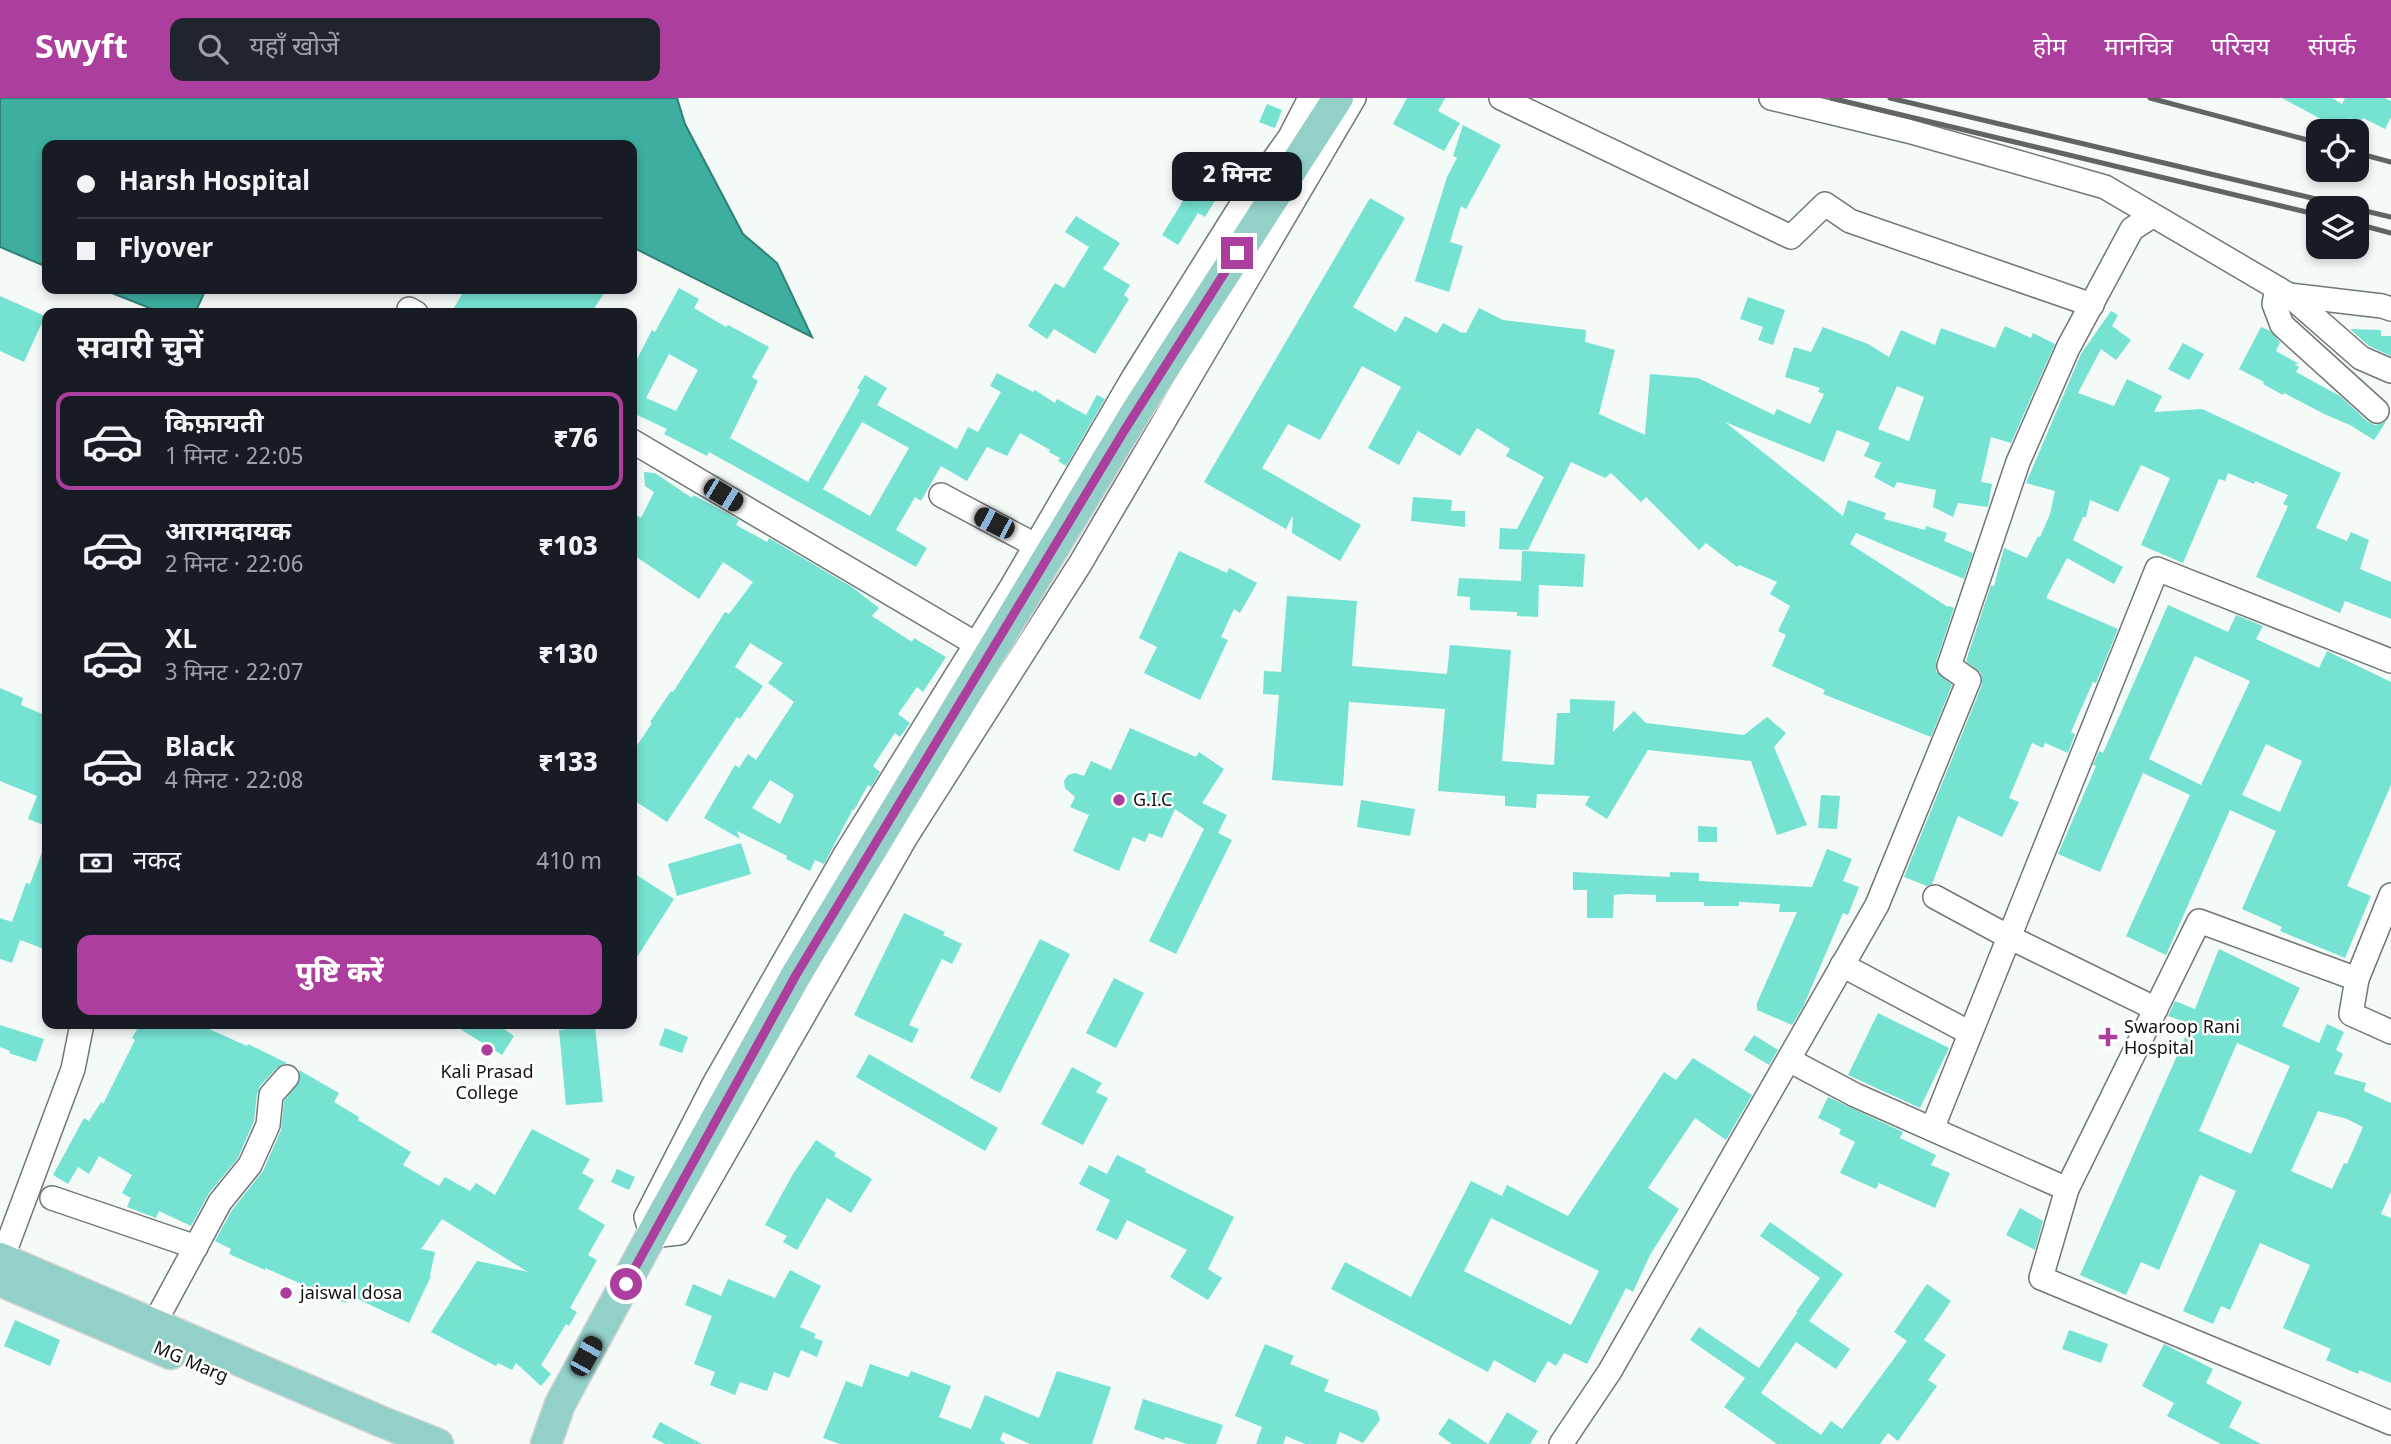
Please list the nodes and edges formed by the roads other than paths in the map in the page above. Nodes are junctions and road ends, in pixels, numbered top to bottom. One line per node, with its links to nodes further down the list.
1 (1338, 98): 31 (main road)
2 (1354, 98): 31 (street)
3 (1501, 98): 8 (street)
4 (1771, 98): 6 (street)
5 (1304, 99): 14 (street)
6 (2152, 216): 7 (street); 8 (street)
7 (2283, 291): 9 (street); 10 (street); 11 (street)
8 (2092, 304): 20 (street)
9 (2391, 309)
10 (2391, 371)
11 (2377, 411)
12 (637, 444): 15 (street)
13 (941, 495): 14 (street)
14 (1035, 545): 15 (street)
15 (976, 644): 31 (street)
16 (2391, 660): 19 (street)
17 (2391, 895): 21 (street)
18 (1935, 897): 19 (street)
19 (2009, 937): 22 (street); 25 (street)
20 (1842, 965): 25 (street); 26 (street)
21 (2357, 979): 22 (street); 24 (street)
22 (2156, 1009): 29 (street)
23 (81, 1029): 33 (street)
24 (2391, 1032)
25 (1970, 1033): 28 (street)
26 (1788, 1060): 28 (street); 41 (street)
27 (287, 1077): 32 (street)
28 (1932, 1129): 29 (street)
29 (2067, 1189): 36 (street)
30 (52, 1198): 32 (street)
31 (657, 1226): 35 (main road)
32 (196, 1247): 34 (street)
33 (1, 1266): 34 (main road); 37 (main road, MG Marg)
34 (154, 1324): 38 (main road)
35 (560, 1404): 39 (main road); 40 (main road)
36 (2391, 1423)
37 (381, 1444)
38 (438, 1444)
39 (527, 1444)
40 (546, 1444)
41 (1561, 1444)

